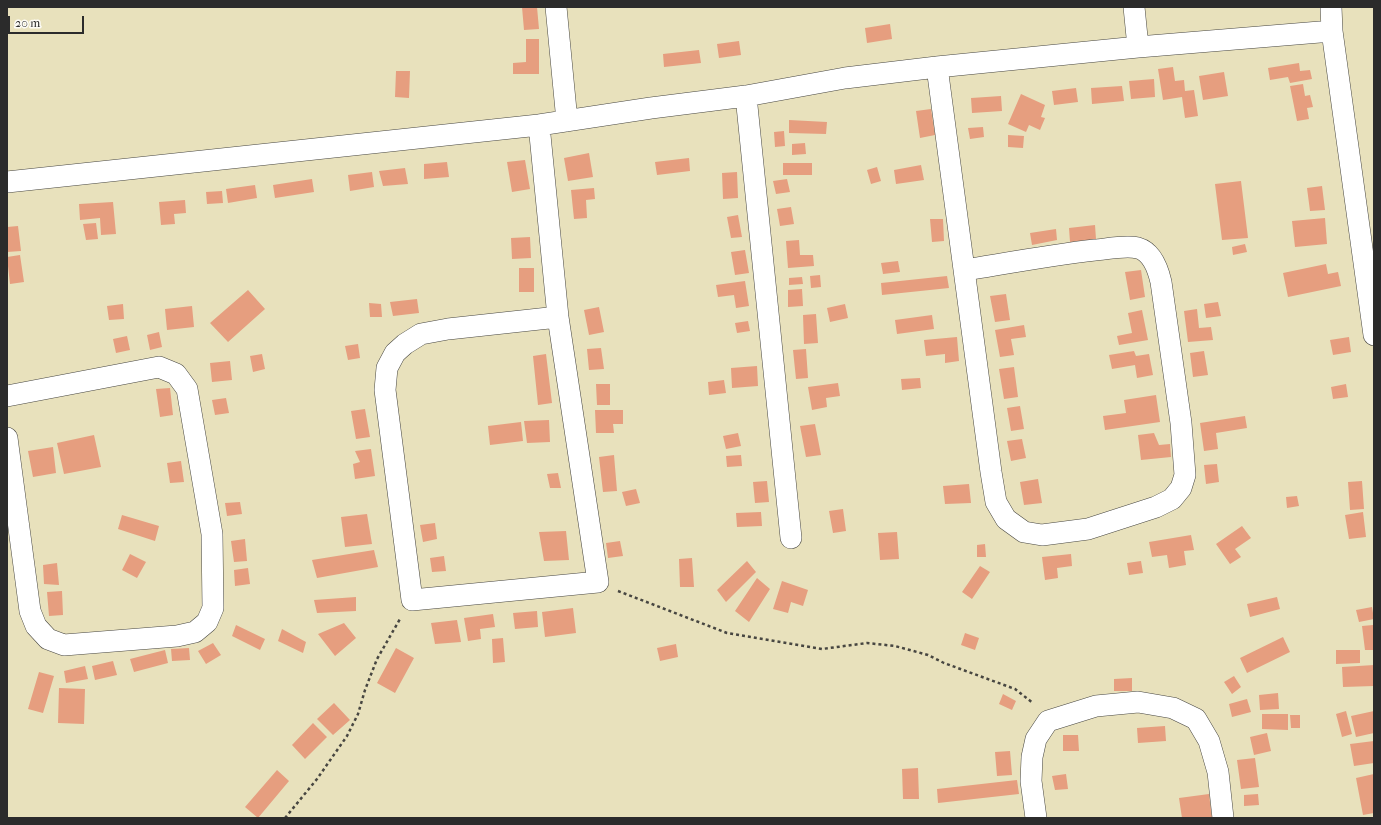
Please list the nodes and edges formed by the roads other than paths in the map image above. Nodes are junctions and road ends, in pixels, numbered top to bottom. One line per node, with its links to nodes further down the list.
1 (556, 7): 8 (street)
2 (1134, 7): 5 (street)
3 (1331, 7): 4 (street)
4 (1332, 31): 5 (street); 11 (street)
5 (1138, 47): 6 (street)
6 (937, 68): 7 (street); 12 (street)
7 (746, 96): 8 (street); 17 (street)
8 (567, 121): 9 (street)
9 (539, 125): 10 (street); 13 (street)
10 (7, 182)
11 (1369, 269): 14 (street)
12 (965, 270): 12 (street)
13 (558, 316): 13 (street)
14 (1374, 335)
15 (7, 396): 16 (street)
16 (7, 438)
17 (790, 538)
18 (1036, 818): 19 (street)
19 (1223, 818)

